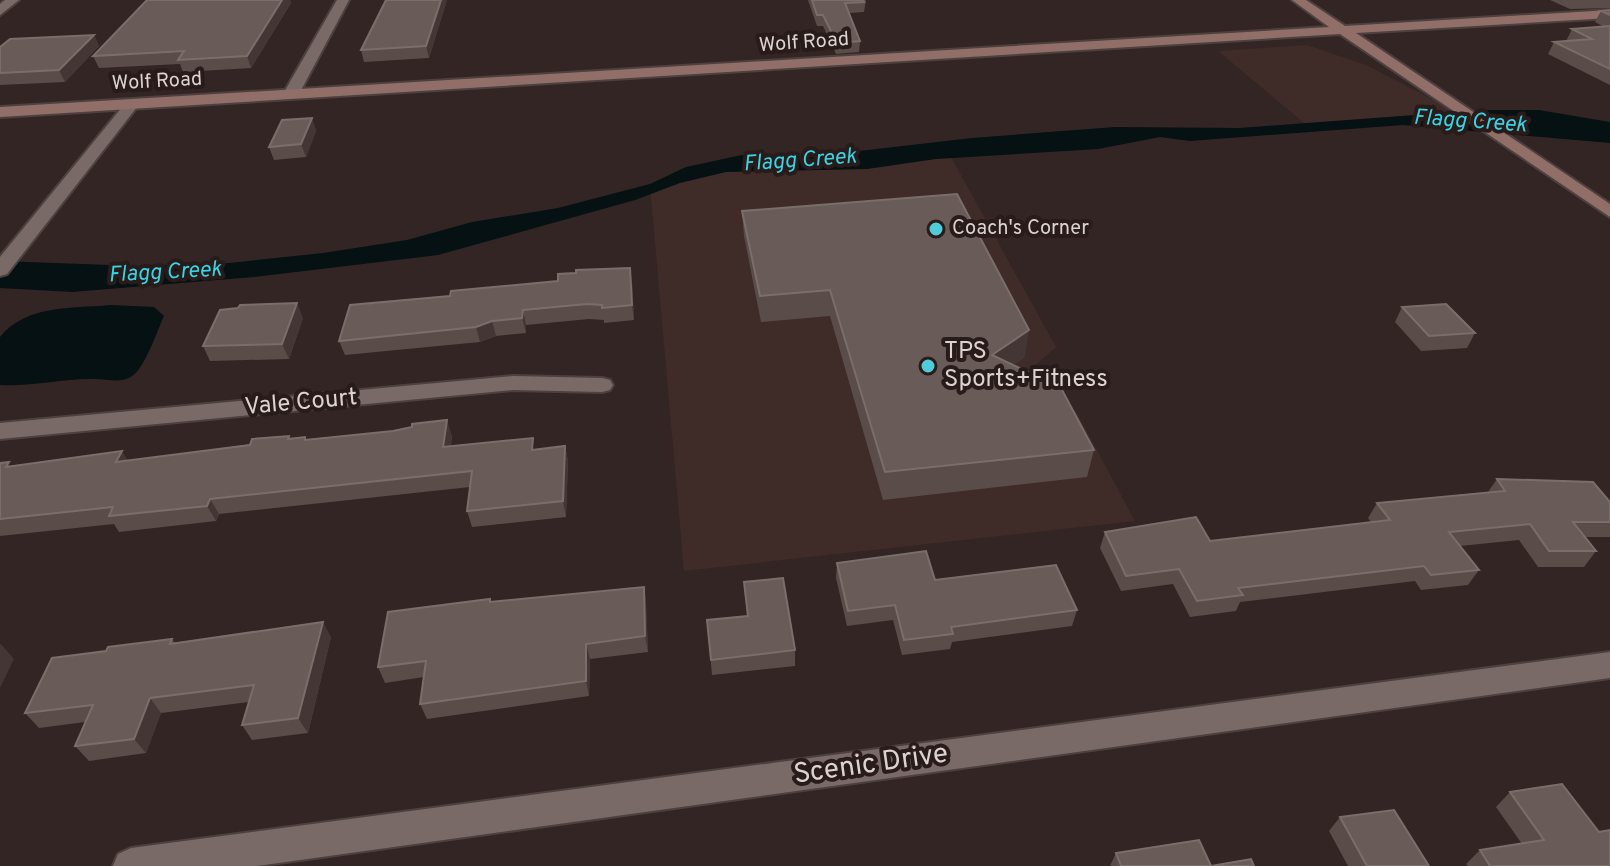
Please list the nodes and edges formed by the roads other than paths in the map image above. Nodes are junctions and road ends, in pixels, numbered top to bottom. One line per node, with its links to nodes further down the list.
1 (13, 0): 4 (street)
2 (343, 0): 7 (street)
3 (1298, 0): 6 (street)
4 (0, 11)
5 (1606, 16): 6 (street, Wolf Road)
6 (1342, 30): 7 (street, Wolf Road); 10 (street)
7 (291, 94): 8 (street, Wolf Road)
8 (132, 104): 9 (street, Wolf Road); 11 (street)
9 (0, 112)
10 (1610, 212)
11 (0, 270)
12 (602, 385): 13 (street, Vale Court)
13 (0, 431)
14 (1610, 665): 15 (street, Scenic Drive)
15 (131, 866)

